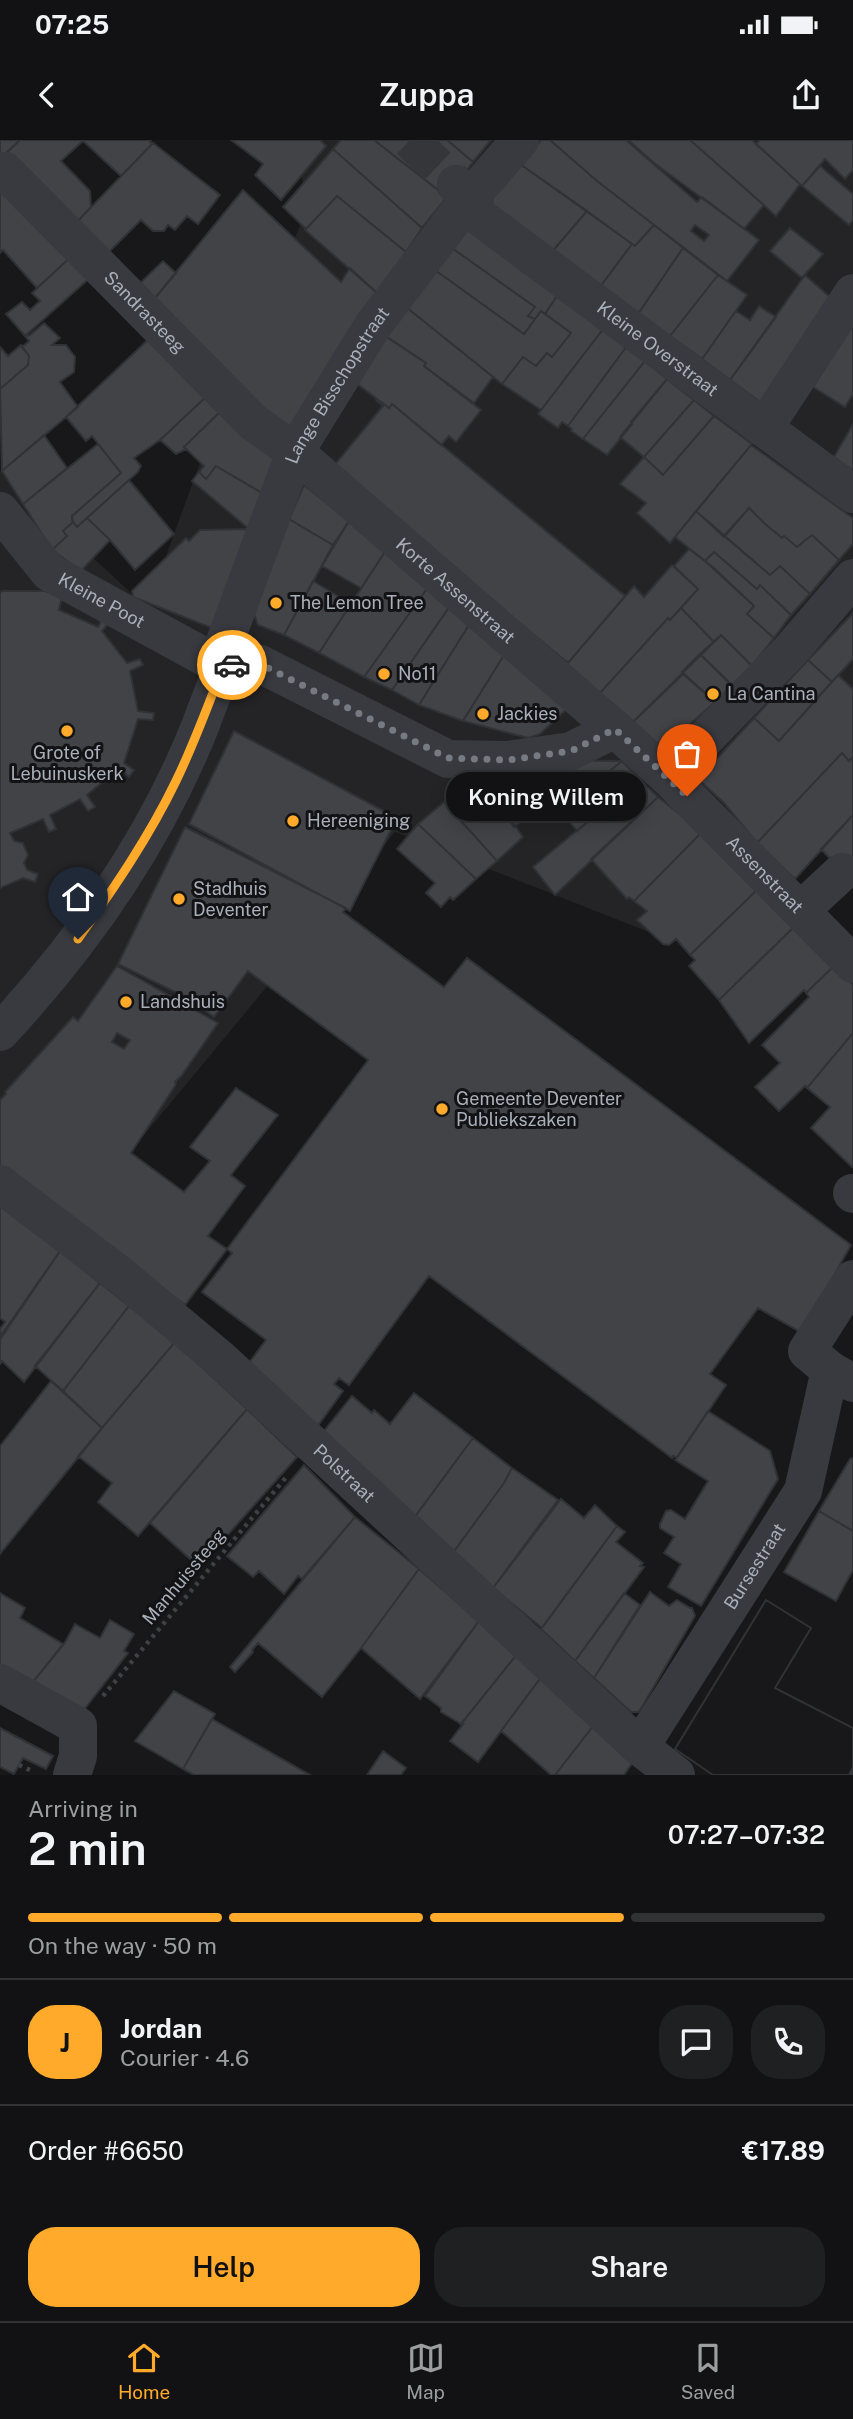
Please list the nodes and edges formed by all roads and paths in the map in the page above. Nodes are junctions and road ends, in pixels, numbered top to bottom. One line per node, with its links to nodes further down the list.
1 (520, 140): 3 (street, Lange Bisschopstraat)
2 (0, 175): 6 (street, Sandrasteeg)
3 (462, 192): 5 (street, Kleine Overstraat); 6 (street, Lange Bisschopstraat)
4 (853, 293): 5 (street)
5 (764, 428): 7 (street, Kleine Overstraat)
6 (295, 452): 10 (street, Lange Bisschopstraat); 11 (street, Korte Assenstraat)
7 (853, 494)
8 (0, 511): 10 (street, Kleine Poot)
9 (853, 578): 12 (street)
10 (223, 667): 11 (street); 16 (street, Lange Bisschopstraat)
11 (615, 729): 12 (street, Assenstraat)
12 (668, 777): 14 (street, Assenstraat)
13 (842, 872): 14 (street)
14 (802, 910): 15 (street, Assenstraat)
15 (853, 964)
16 (0, 1031)
17 (0, 1184): 20 (street, Polstraat)
18 (853, 1279): 19 (street, Bursestraat)
19 (841, 1377): 23 (street, Bursestraat)
20 (313, 1446): 22 (path, Manhuissteeg); 23 (street, Polstraat)
21 (0, 1683): 22 (street)
22 (78, 1726): 24 (street)
23 (640, 1746): 25 (street, Polstraat)
24 (72, 1775)
25 (676, 1775)

